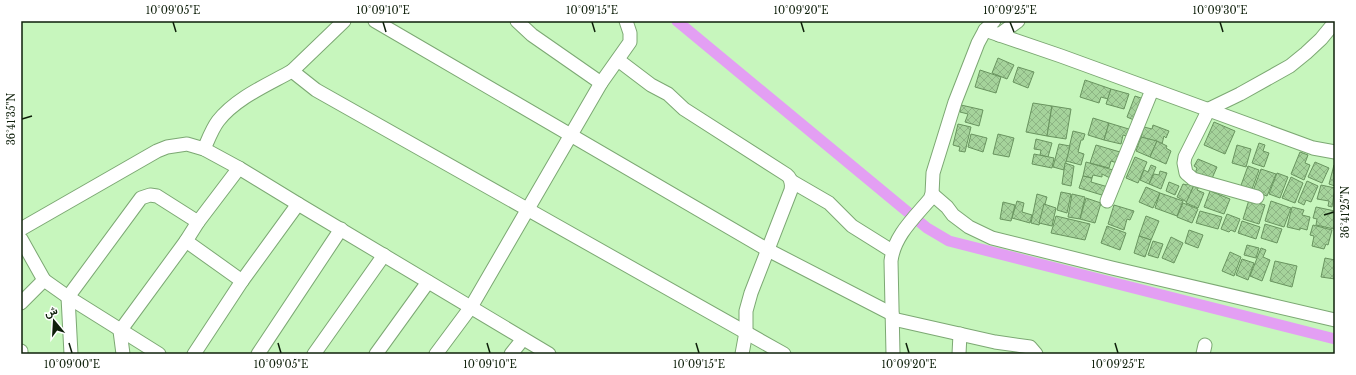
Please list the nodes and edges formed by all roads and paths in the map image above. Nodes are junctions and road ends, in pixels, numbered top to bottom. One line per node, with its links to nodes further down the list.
1 (344, 21): 10 (street)
2 (375, 21): 14 (street)
3 (517, 21): 11 (street)
4 (626, 21): 9 (street)
5 (1018, 21): 8 (street)
6 (1335, 22): 13 (street)
7 (989, 26): 8 (street); 19 (street)
8 (999, 35): 12 (street)
9 (618, 60): 11 (street); 18 (street)
10 (292, 71): 15 (street); 23 (street)
11 (601, 83): 14 (street)
12 (1152, 90): 13 (street); 21 (street)
13 (1208, 109): 16 (street); 20 (street)
14 (571, 134): 23 (street); 29 (street)
15 (204, 149): 17 (street); 25 (street)
16 (1335, 152)
17 (239, 168): 22 (street); 24 (street)
18 (791, 181): 29 (street); 30 (street)
19 (931, 197): 30 (street); 39 (street)
20 (1257, 197)
21 (1107, 201)
22 (298, 204): 26 (street); 33 (street)
23 (528, 209): 37 (street); 41 (street)
24 (198, 222): 28 (street); 35 (street)
25 (21, 229)
26 (341, 229): 31 (street); 48 (street)
27 (21, 239): 32 (street)
28 (186, 241): 33 (street); 40 (street)
29 (768, 250): 38 (street); 41 (street)
30 (892, 251): 38 (street)
31 (384, 255): 34 (street); 49 (street)
32 (44, 280): 35 (street); 36 (street)
33 (242, 281): 47 (street)
34 (428, 282): 37 (street); 50 (street)
35 (68, 297): 40 (street); 44 (street)
36 (21, 303)
37 (470, 307): 43 (street); 51 (street)
38 (893, 317): 42 (street); 56 (street)
39 (1335, 320)
40 (120, 331): 45 (street); 46 (street)
41 (746, 332): 54 (street); 55 (street)
42 (960, 334): 57 (street); 58 (street)
43 (523, 339): 52 (street); 53 (street)
44 (71, 354)
45 (123, 354)
46 (159, 354)
47 (194, 354)
48 (258, 354)
49 (314, 354)
50 (376, 354)
51 (436, 354)
52 (512, 354)
53 (549, 354)
54 (742, 354)
55 (784, 354)
56 (897, 354)
57 (959, 354)
58 (1036, 354)

